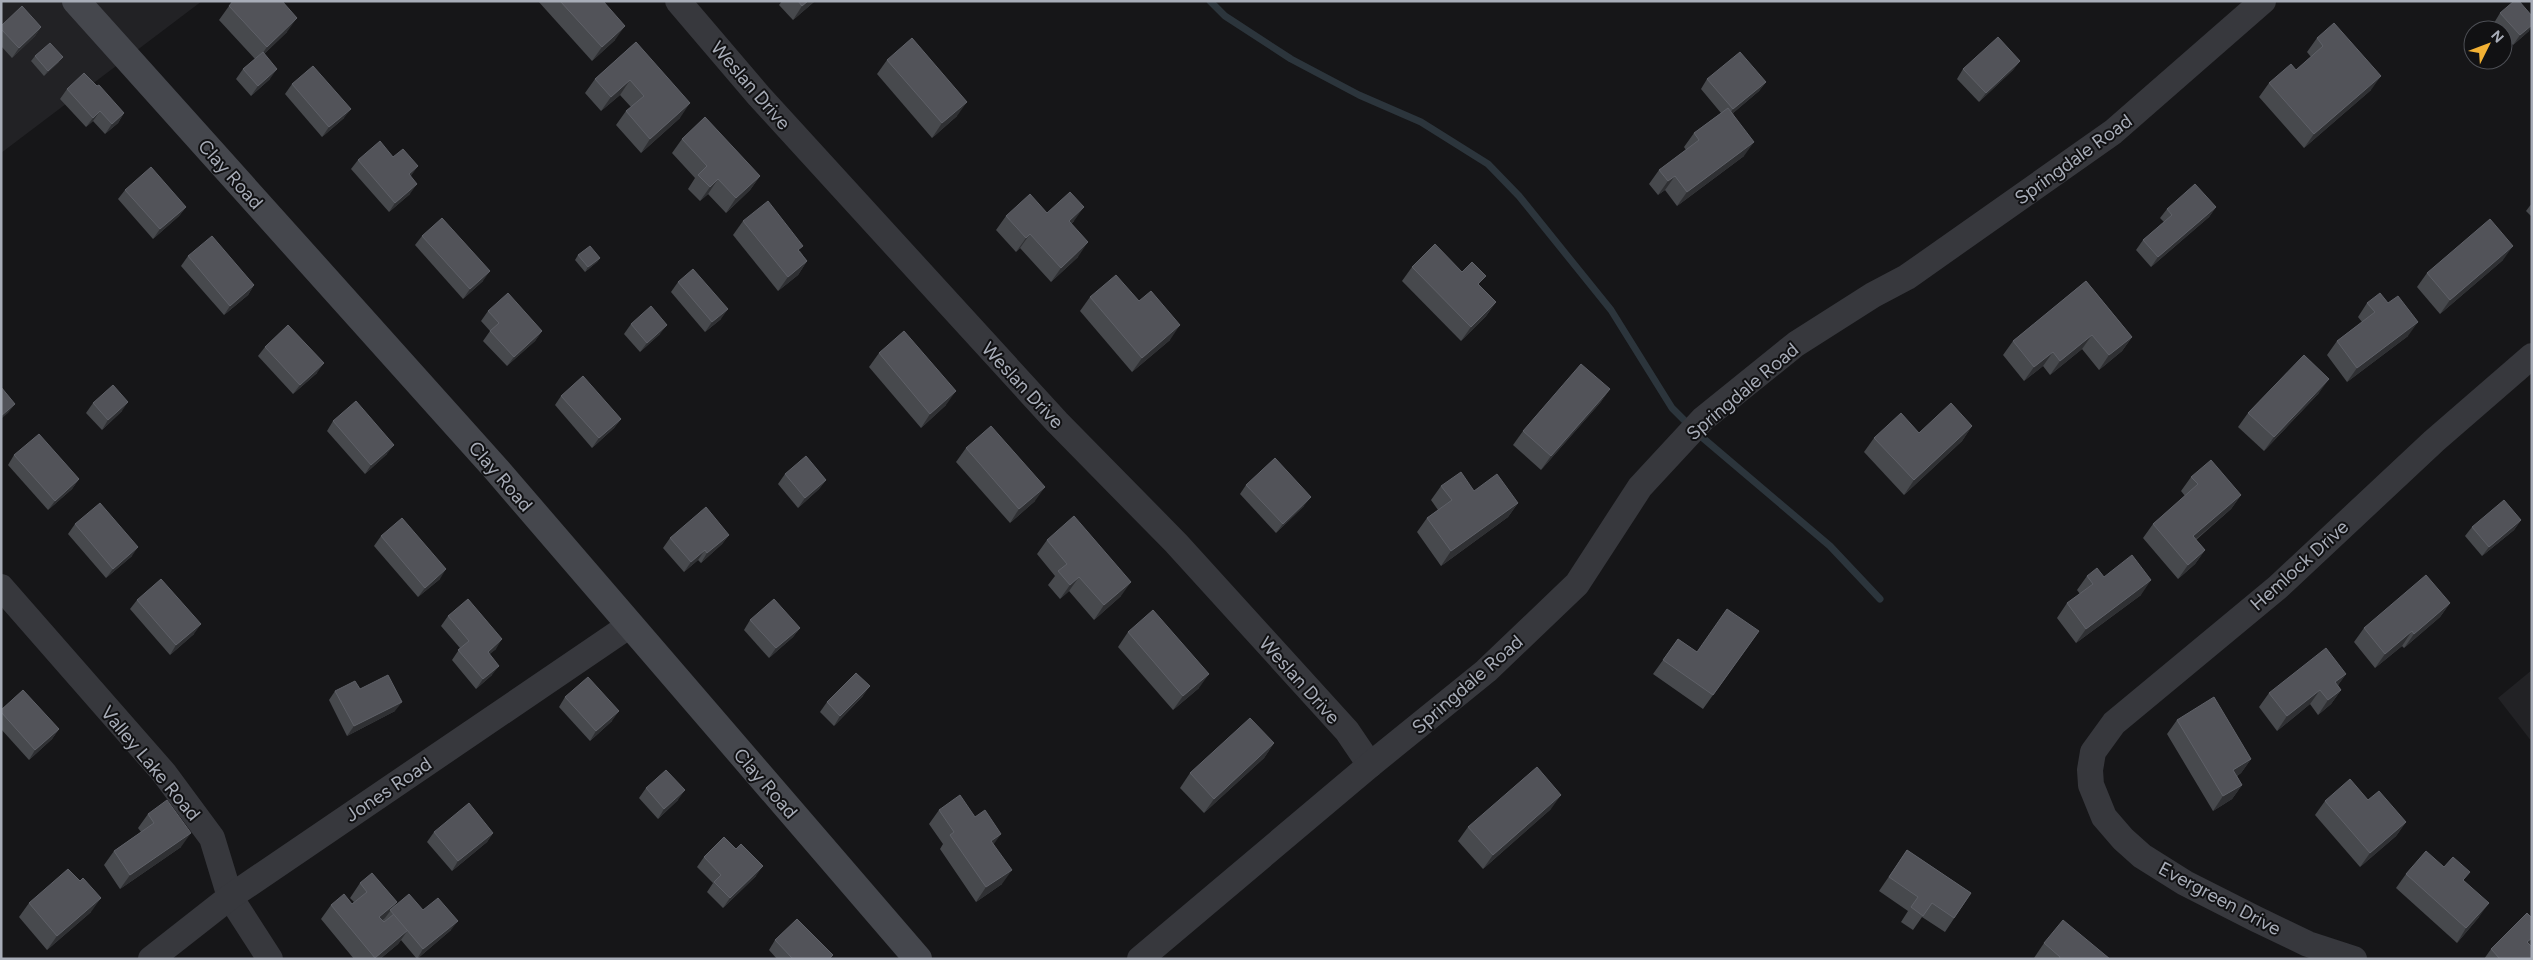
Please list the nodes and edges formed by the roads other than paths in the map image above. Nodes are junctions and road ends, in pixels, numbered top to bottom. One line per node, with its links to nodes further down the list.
1 (76, 1): 6 (street, Clay Road)
2 (678, 1): 7 (street, Weslan Drive)
3 (2263, 1): 7 (street, Springdale Road)
4 (2532, 356): 8 (street, Hemlock Drive)
5 (1, 587): 9 (street, Valley Lake Road)
6 (630, 625): 9 (street, Jones Road); 12 (street, Clay Road)
7 (1370, 765): 13 (street, Springdale Road)
8 (2091, 786): 14 (street, Evergreen Drive)
9 (230, 897): 10 (street, Jones Road); 11 (street, Valley Lake Road)
10 (151, 959)
11 (270, 959)
12 (918, 959)
13 (1140, 959)
14 (2354, 959)

